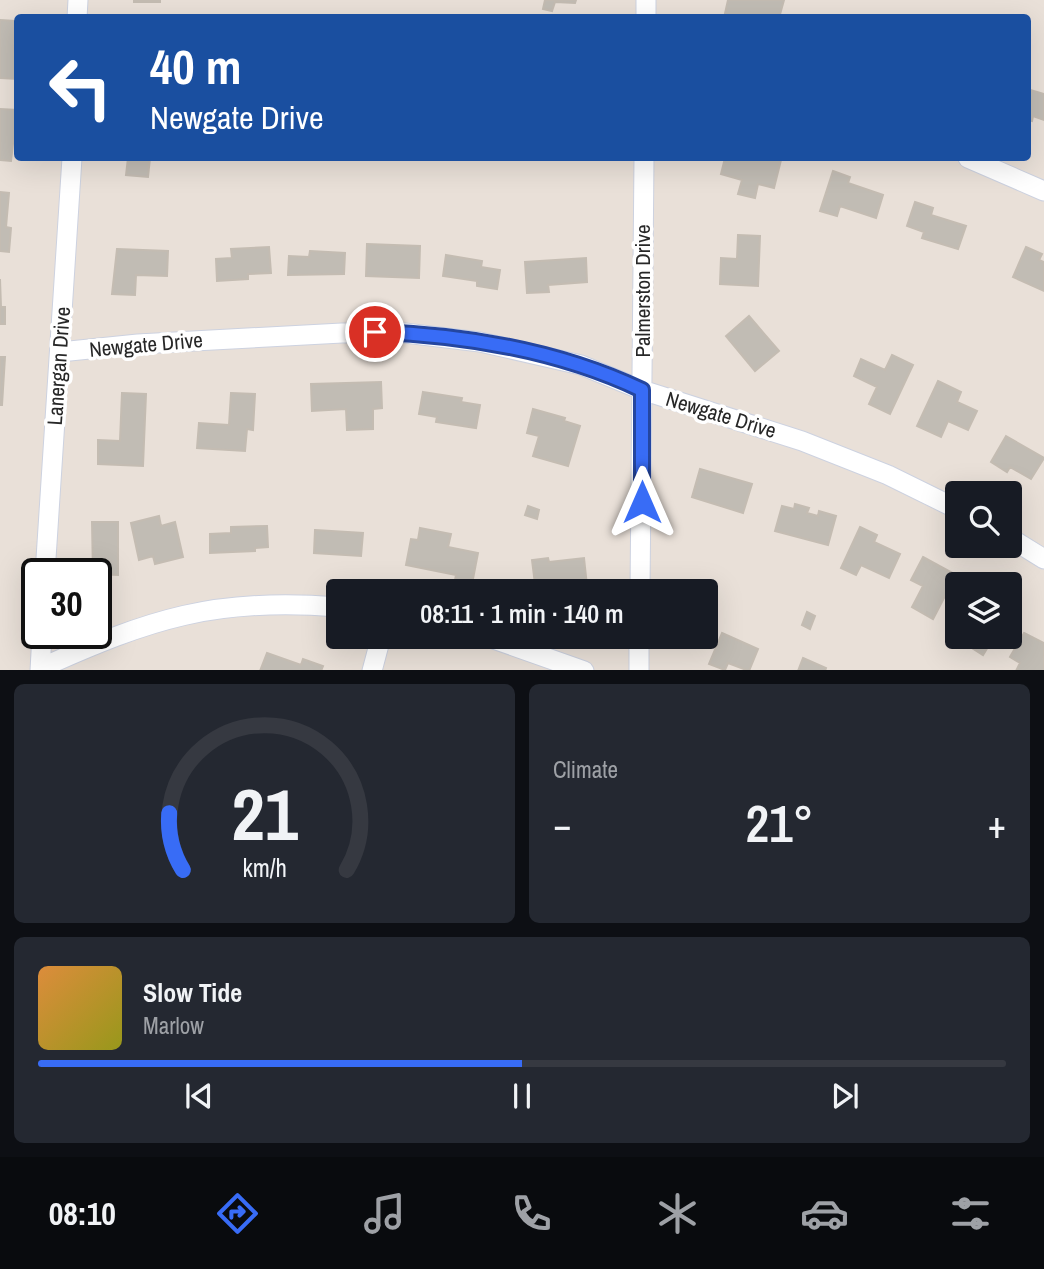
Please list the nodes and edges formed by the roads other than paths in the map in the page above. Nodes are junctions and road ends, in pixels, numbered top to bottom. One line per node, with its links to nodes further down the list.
1 (72, 161): 5 (street, Lanergan Drive)
2 (644, 161): 6 (street, Palmerston Drive)
3 (975, 161): 4 (street)
4 (1044, 191)
5 (60, 352): 6 (street, Newgate Drive); 9 (street, Lanergan Drive)
6 (642, 390): 7 (street, Newgate Drive); 11 (street, Palmerston Drive)
7 (945, 503)
8 (1022, 545): 10 (street)
9 (46, 558)
10 (1044, 559)
11 (640, 579)
12 (326, 607): 17 (street)
13 (42, 649): 17 (street)
14 (378, 649): 18 (street)
15 (523, 649): 19 (street)
16 (639, 649): 20 (street)
17 (41, 669)
18 (372, 670)
19 (584, 670)
20 (639, 670)

